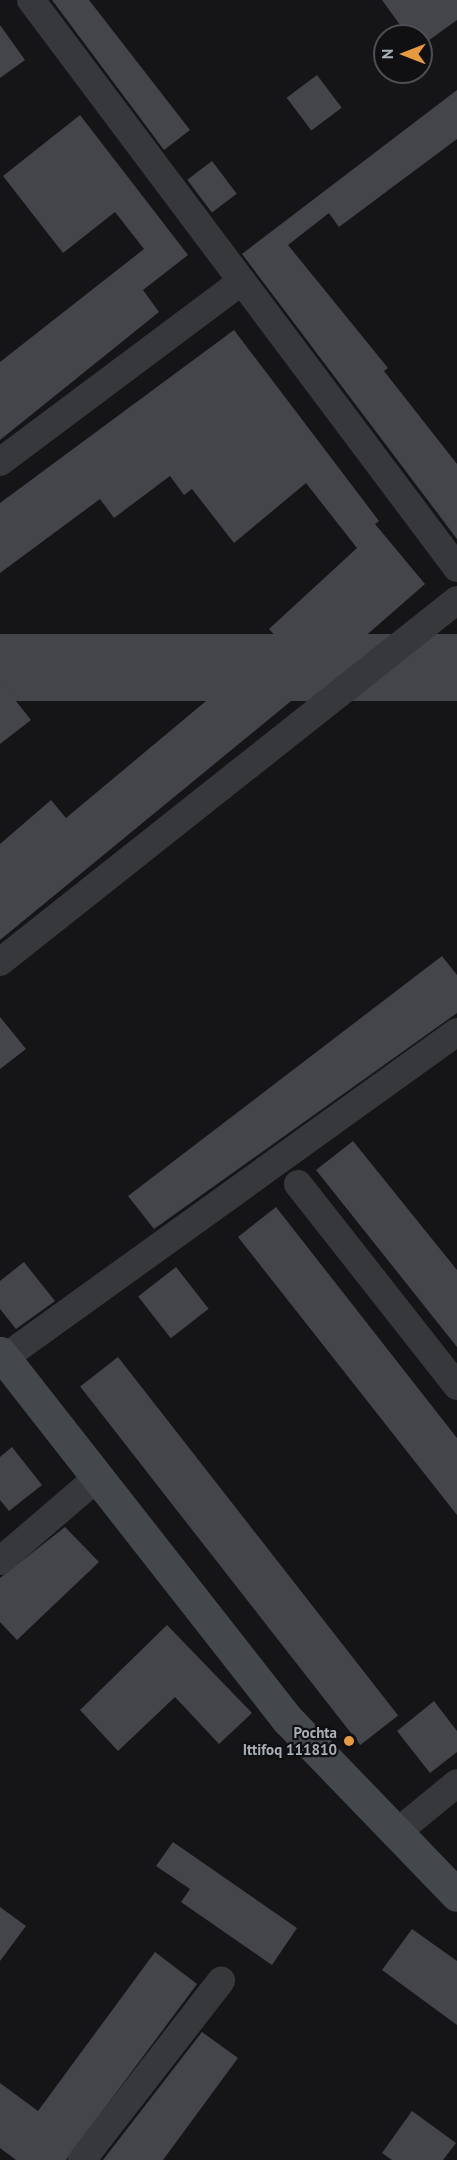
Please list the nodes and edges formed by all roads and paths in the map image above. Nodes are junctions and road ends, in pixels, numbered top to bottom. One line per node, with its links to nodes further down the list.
1 (31, 0): 2 (street)
2 (242, 281): 3 (street); 4 (street)
3 (0, 462)
4 (457, 568)
5 (457, 600): 6 (street)
6 (0, 962)
7 (457, 1032): 9 (street)
8 (298, 1184): 10 (street)
9 (2, 1356): 11 (main road)
10 (457, 1386)
11 (97, 1478): 12 (street); 14 (main road)
12 (0, 1562)
13 (457, 1783): 14 (street)
14 (395, 1834): 15 (main road)
15 (457, 1895)
16 (221, 1981): 17 (street)
17 (82, 2160)

